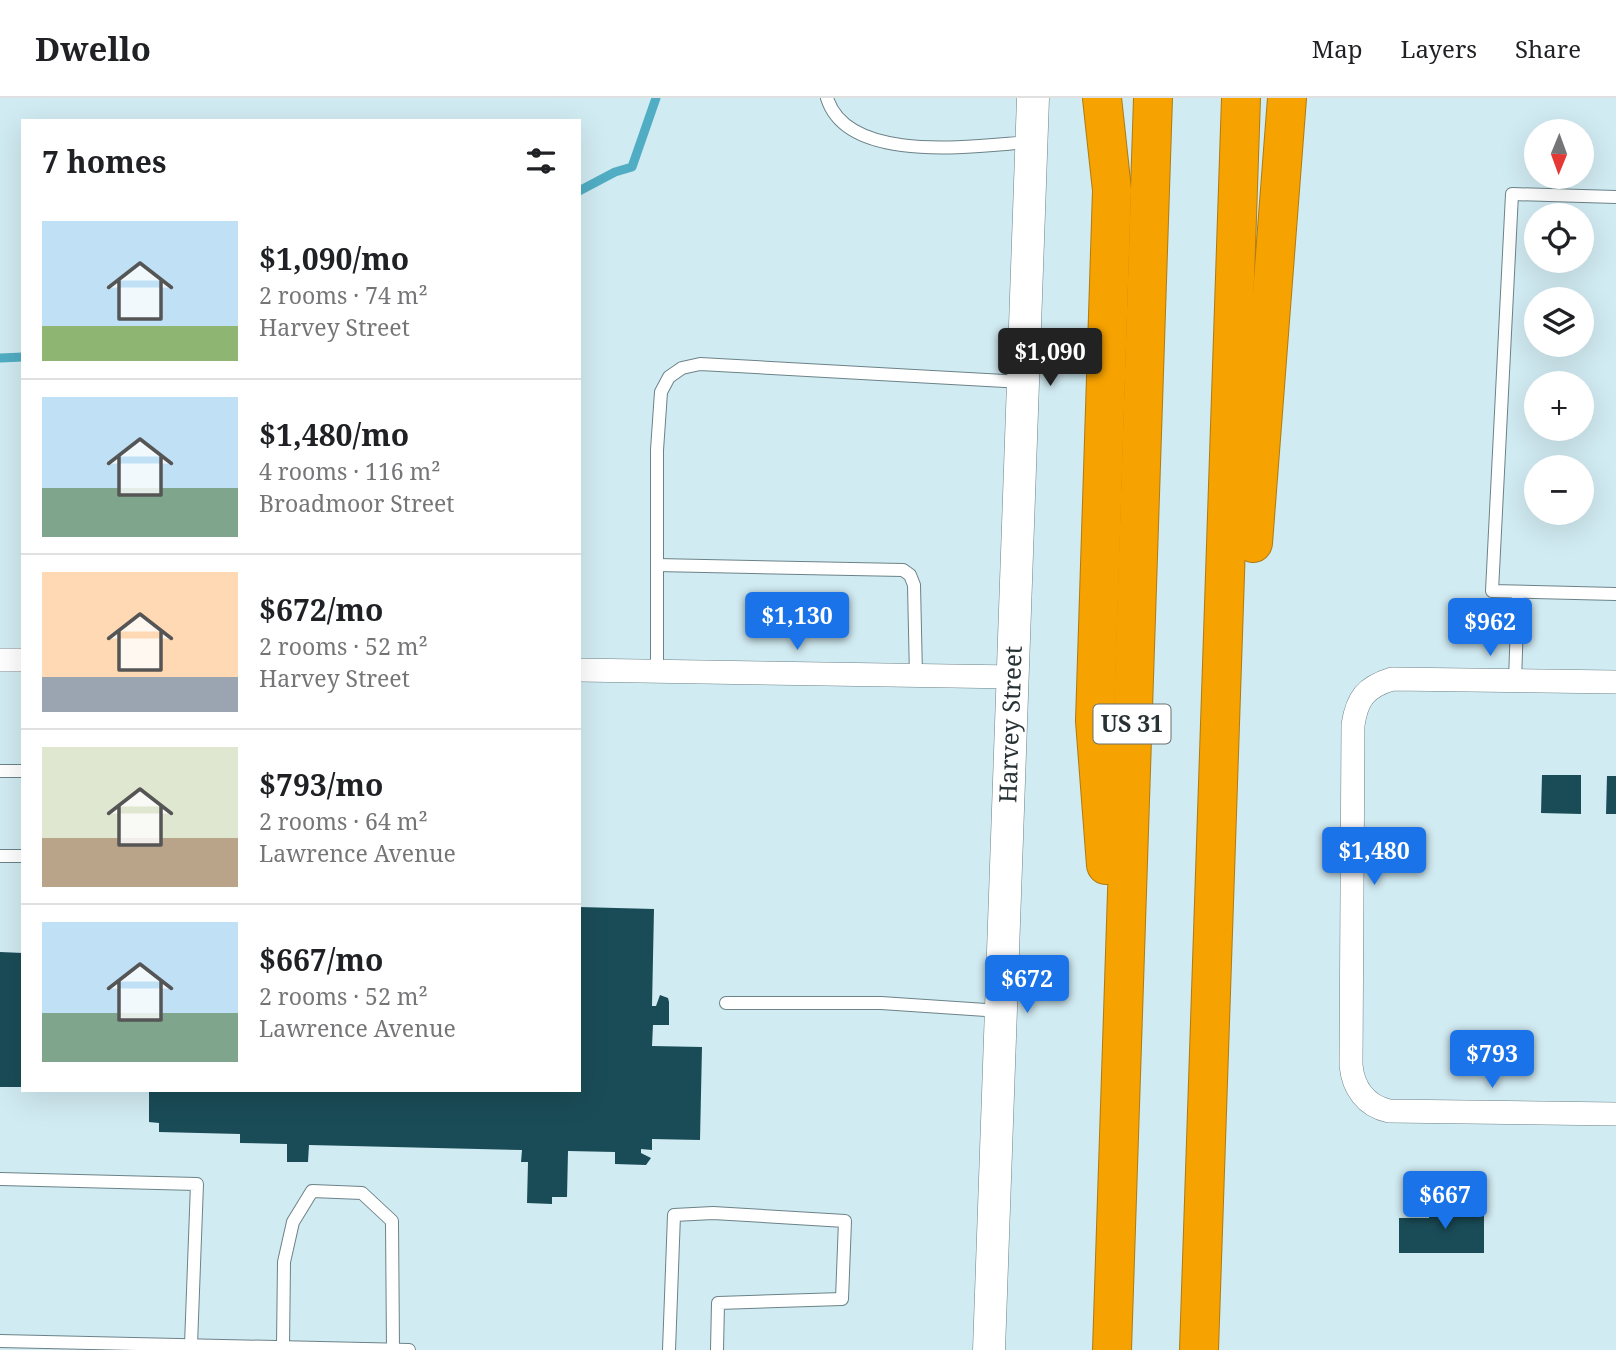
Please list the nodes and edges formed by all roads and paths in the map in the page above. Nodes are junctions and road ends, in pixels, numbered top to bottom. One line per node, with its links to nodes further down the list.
1 (827, 98): 7 (lane)
2 (1033, 98): 7 (street, Harvey Street)
3 (1102, 98): 27 (highway)
4 (1153, 98): 27 (highway, US 31)
5 (1241, 98): 28 (highway)
6 (1287, 98): 28 (highway)
7 (1032, 142): 9 (street, Harvey Street)
8 (1616, 197): 11 (lane)
9 (1024, 382): 10 (lane); 18 (street, Harvey Street)
10 (657, 565): 16 (lane); 17 (lane)
11 (1518, 592): 12 (lane); 19 (lane)
12 (1616, 594)
13 (0, 660): 14 (street)
14 (21, 660)
15 (581, 670): 16 (street)
16 (657, 671): 17 (street)
17 (916, 676): 18 (street)
18 (1014, 677): 26 (street, Harvey Street)
19 (1515, 681): 20 (street); 29 (street)
20 (1616, 682)
21 (0, 771): 22 (lane)
22 (21, 771)
23 (0, 856): 24 (lane)
24 (21, 856)
25 (726, 1003): 26 (lane)
26 (1001, 1011): 38 (street, Harvey Street)
27 (1120, 1065): 39 (highway, US 31)
28 (1208, 1110): 40 (highway)
29 (1616, 1114)
30 (0, 1179): 32 (lane)
31 (0, 1341): 32 (lane)
32 (191, 1345): 33 (lane)
33 (283, 1346): 34 (lane); 34 (lane)
34 (393, 1349): 35 (lane)
35 (409, 1350)
36 (669, 1350): 37 (lane)
37 (717, 1350)
38 (989, 1350)
39 (1112, 1350)
40 (1199, 1350)

